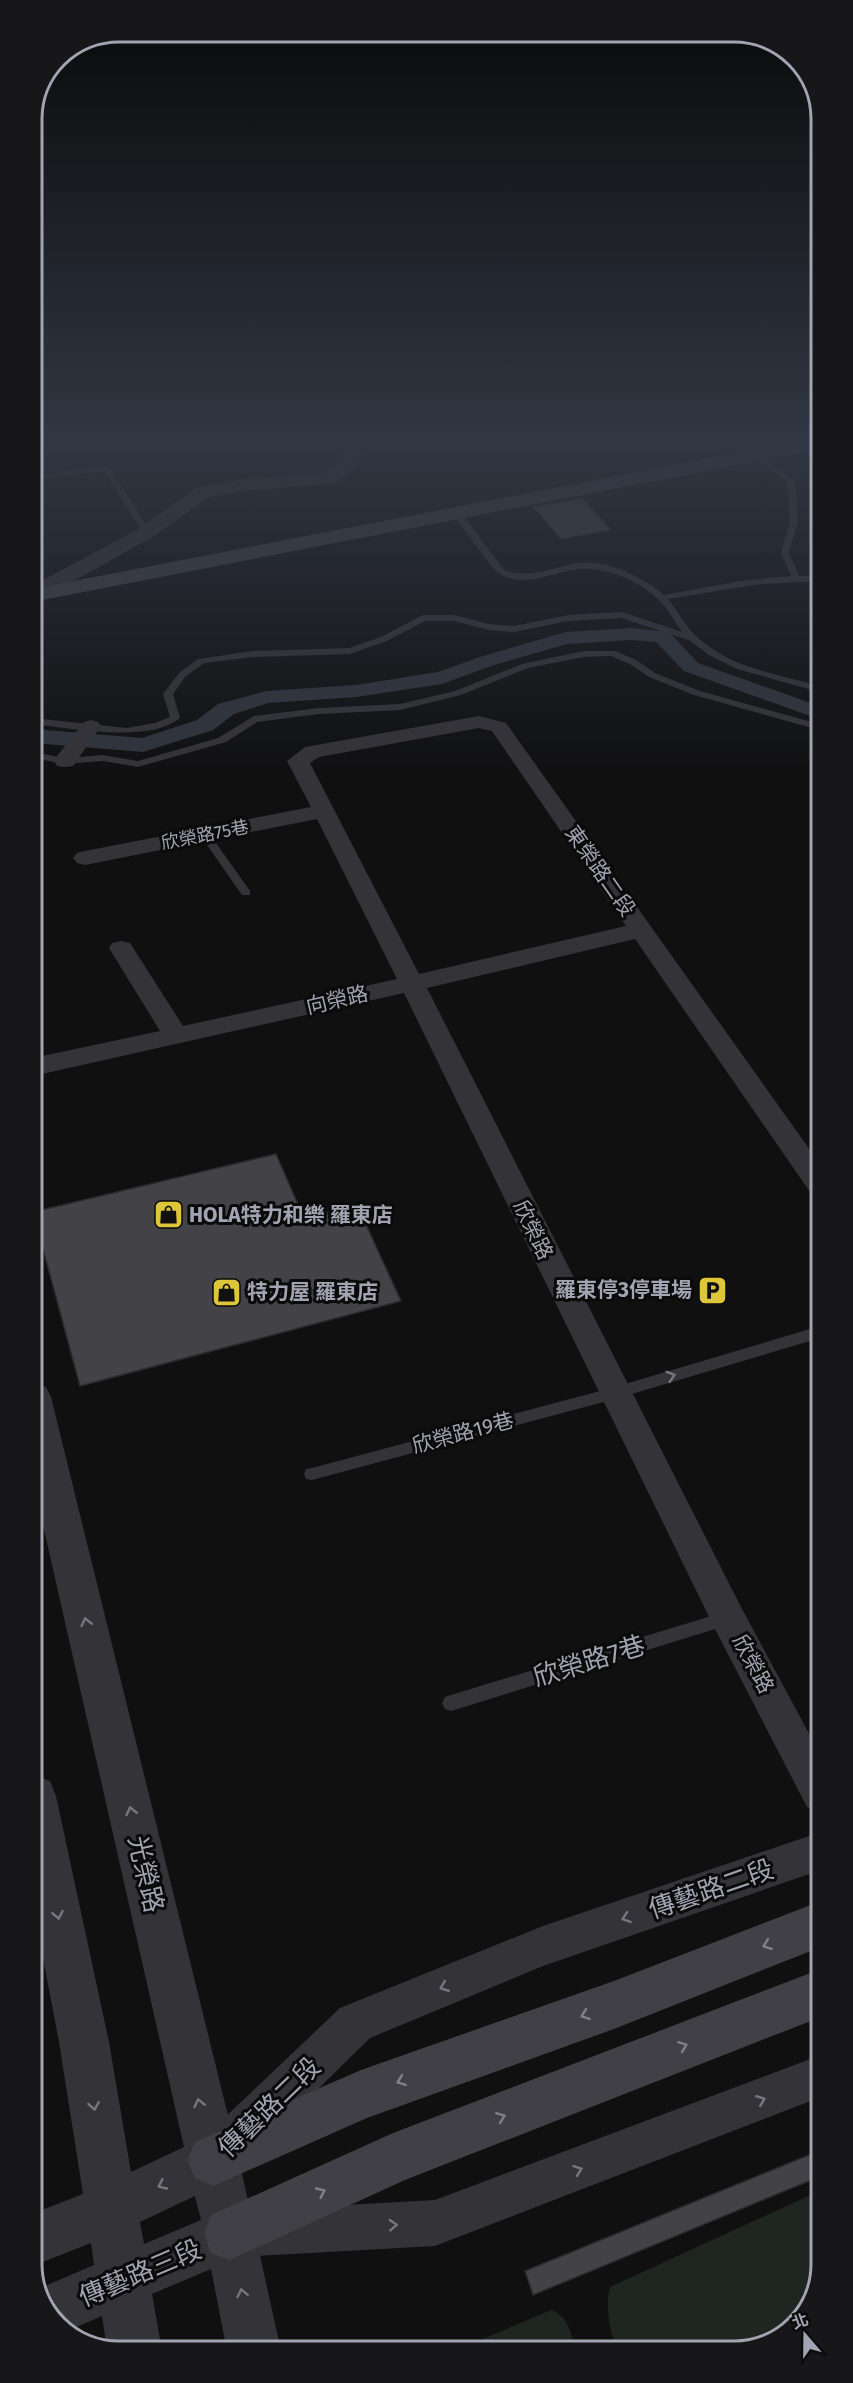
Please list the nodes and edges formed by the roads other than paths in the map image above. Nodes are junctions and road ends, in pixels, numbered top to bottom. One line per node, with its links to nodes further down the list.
1 (116, 549): 7 (street)
2 (266, 549): 8 (main road)
3 (484, 549): 9 (lane)
4 (786, 549): 5 (lane)
5 (796, 578): 6 (lane); 9 (lane)
6 (811, 578)
7 (42, 590)
8 (42, 593)
9 (662, 598): 10 (lane)
10 (692, 638): 11 (lane); 14 (lane)
11 (811, 686)
12 (42, 723): 14 (lane)
13 (811, 725): 16 (lane)
14 (91, 726): 16 (street)
15 (42, 757): 16 (lane)
16 (65, 761)
17 (298, 761): 18 (street, 欣榮路); 22 (street, 東榮路二段)
18 (325, 812): 19 (street, 欣榮路75巷); 24 (street, 欣榮路)
19 (205, 835): 20 (street, 欣榮路75巷); 21 (lane)
20 (85, 858)
21 (246, 893)
22 (641, 930): 24 (street, 向榮路); 27 (street, 東榮路二段)
23 (121, 948): 25 (street)
24 (411, 983): 25 (street, 向榮路); 29 (street, 欣榮路)
25 (175, 1035): 26 (street, 向榮路)
26 (42, 1065)
27 (811, 1172)
28 (811, 1335): 29 (lane, 欣榮路19巷, one-way to 28)
29 (615, 1393): 31 (lane, 欣榮路19巷); 32 (street, 欣榮路)
30 (42, 1435): 40 (street, 光榮路, one-way to 30)
31 (312, 1474)
32 (728, 1618): 33 (lane, 欣榮路7巷); 34 (street, 欣榮路)
33 (451, 1703)
34 (811, 1775)
35 (42, 1835): 41 (street, one-way to 41)
36 (811, 1854): 40 (street, 傳藝路二段, one-way to 40)
37 (811, 1928): 40 (main road, 傳藝路二段, one-way to 40)
38 (811, 1997): 42 (main road, one-way to 38)
39 (811, 2080): 42 (street, one-way to 39)
40 (213, 2160): 41 (street, one-way to 41); 42 (street, 光榮路)
41 (111, 2209): 43 (street); 44 (street)
42 (230, 2234): 44 (street, 傳藝路三段); 47 (street, 光榮路, one-way to 42)
43 (42, 2236)
44 (122, 2282): 45 (street, 傳藝路三段); 46 (street)
45 (56, 2309)
46 (133, 2341)
47 (252, 2341)

